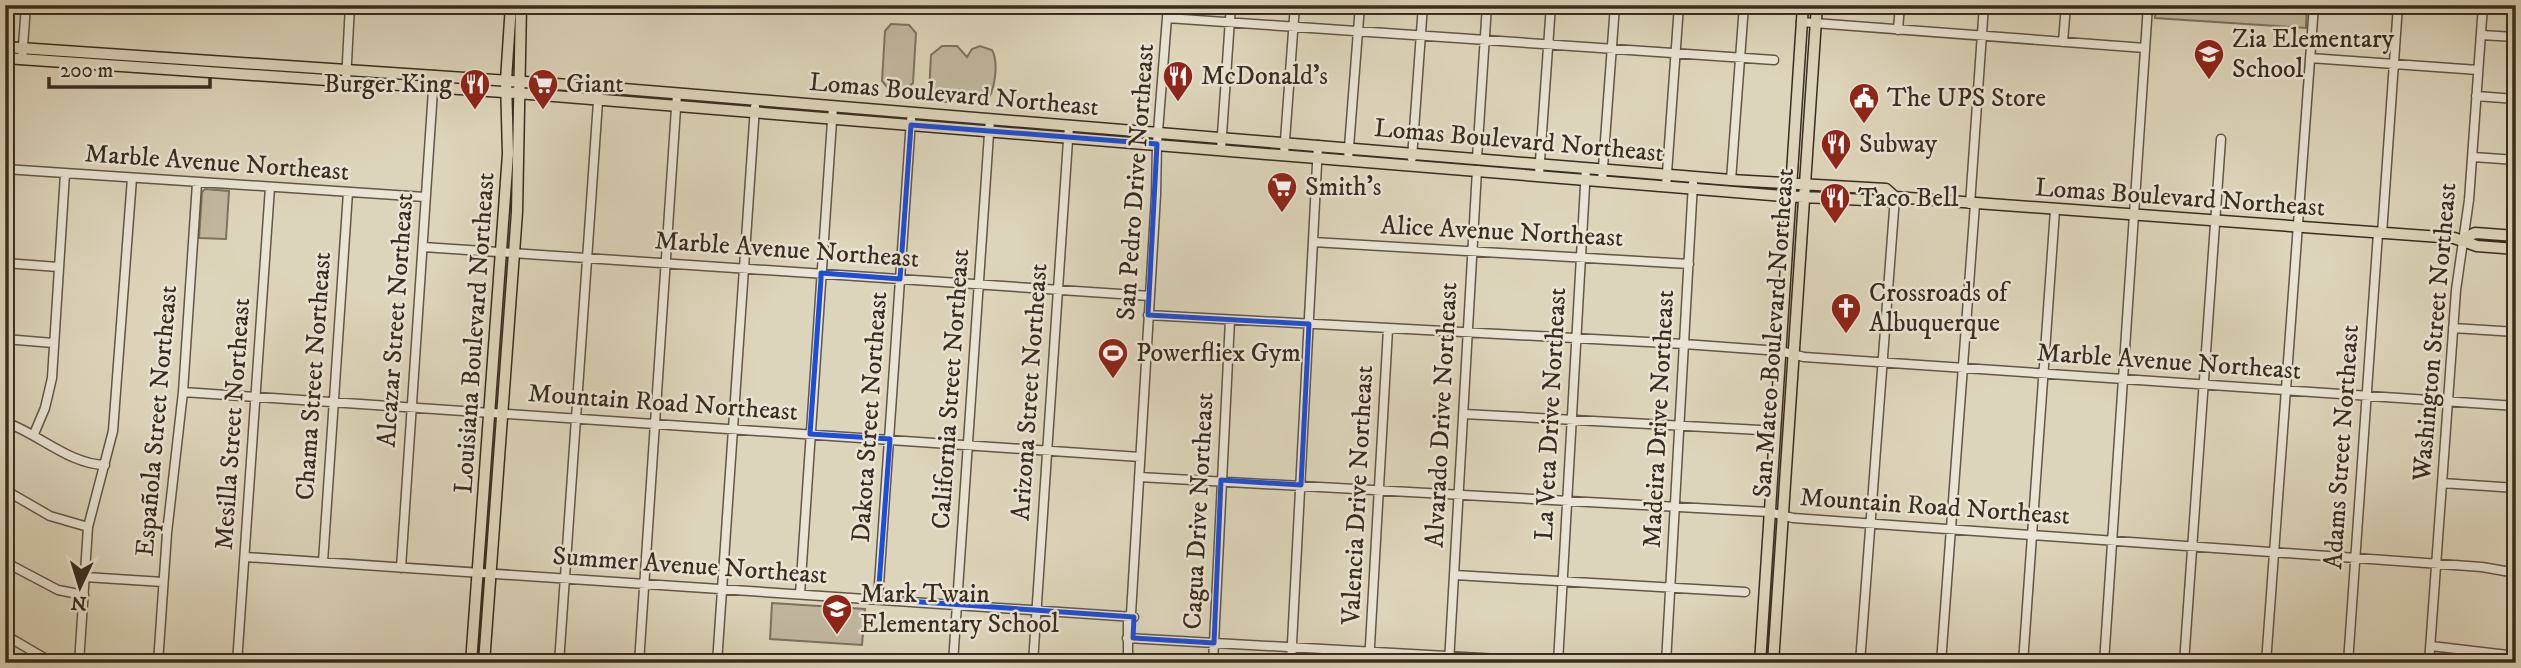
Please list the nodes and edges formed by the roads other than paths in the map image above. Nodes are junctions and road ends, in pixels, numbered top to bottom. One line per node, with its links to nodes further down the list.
1 (26, 5): 39 (street)
2 (350, 5): 49 (street)
3 (511, 5): 53 (main road, Louisiana Boulevard Northeast)
4 (521, 5): 53 (main road, Louisiana Boulevard Northeast)
5 (1168, 5): 24 (street, San Pedro Drive Northeast)
6 (1231, 5): 25 (street)
7 (1296, 5): 28 (street)
8 (1360, 5): 29 (street)
9 (1423, 5): 31 (street)
10 (1488, 5): 35 (street)
11 (1551, 5): 37 (street)
12 (1615, 5): 40 (street)
13 (1679, 5): 42 (street)
14 (1744, 5): 44 (street)
15 (1802, 5): 26 (main road, San Mateo Boulevard Northeast)
16 (1817, 5): 27 (main road, San Mateo Boulevard Northeast)
17 (1900, 5): 30 (street)
18 (1984, 5): 33 (street)
19 (2066, 5): 36 (street)
20 (2148, 5): 41 (street)
21 (2314, 5): 45 (street)
22 (2398, 5): 48 (street, Adams Street Northeast)
23 (2483, 5): 32 (street, Washington Street Northeast)
24 (1167, 18): 25 (street); 71 (street, San Pedro Drive Northeast)
25 (1230, 22): 28 (street); 73 (street)
26 (1801, 22): 27 (street); 102 (main road, San Mateo Boulevard Northeast)
27 (1816, 23): 30 (street); 103 (main road, San Mateo Boulevard Northeast)
28 (1294, 26): 29 (street); 75 (street)
29 (1358, 30): 31 (street); 78 (street)
30 (1898, 30): 33 (street)
31 (1422, 35): 35 (street); 80 (street)
32 (2482, 35): 34 (street); 50 (street, Washington Street Northeast)
33 (1981, 36): 36 (street); 112 (street)
34 (2516, 37)
35 (1485, 39): 37 (street); 84 (street)
36 (2063, 42): 41 (street)
37 (1549, 44): 40 (street); 87 (street)
38 (5, 47): 39 (main road, Lomas Boulevard Northeast)
39 (23, 48): 46 (street); 49 (main road, Lomas Boulevard Northeast)
40 (1612, 48): 42 (street); 91 (street)
41 (2145, 48): 114 (street)
42 (1676, 53): 44 (street); 94 (street)
43 (5, 58): 46 (main road, Lomas Boulevard Northeast)
44 (1740, 58): 47 (street); 99 (street)
45 (2310, 58): 48 (street); 116 (street)
46 (22, 60): 52 (main road, Lomas Boulevard Northeast)
47 (1774, 60)
48 (2394, 64): 50 (street); 117 (street, Adams Street Northeast)
49 (347, 69): 51 (main road, Lomas Boulevard Northeast); 52 (street)
50 (2478, 70): 58 (street, Washington Street Northeast)
51 (434, 75): 53 (main road, Lomas Boulevard Northeast); 54 (street, Alcazar Street Northeast)
52 (346, 81): 54 (main road, Lomas Boulevard Northeast)
53 (512, 81): 55 (main road, Lomas Boulevard Northeast); 56 (main road, Louisiana Boulevard Northeast)
54 (433, 87): 56 (main road, Lomas Boulevard Northeast); 110 (street, Alcazar Street Northeast)
55 (599, 87): 57 (main road, Lomas Boulevard Northeast); 60 (street)
56 (512, 93): 60 (main road, Lomas Boulevard Northeast); 124 (main road, Louisiana Boulevard Northeast); 125 (main road, Louisiana Boulevard Northeast)
57 (677, 93): 61 (main road, Lomas Boulevard Northeast); 62 (street)
58 (2476, 96): 59 (street); 83 (street, Washington Street Northeast)
59 (2516, 99)
60 (598, 100): 62 (main road, Lomas Boulevard Northeast); 126 (street)
61 (755, 100): 63 (main road, Lomas Boulevard Northeast); 64 (street)
62 (676, 106): 64 (main road, Lomas Boulevard Northeast); 128 (street)
63 (833, 106): 65 (main road, Lomas Boulevard Northeast); 66 (street)
64 (754, 112): 66 (main road, Lomas Boulevard Northeast); 132 (street)
65 (912, 112): 67 (main road, Lomas Boulevard Northeast); 68 (street, Dakota Street Northeast)
66 (832, 118): 68 (main road, Lomas Boulevard Northeast); 133 (street)
67 (990, 119): 69 (main road, Lomas Boulevard Northeast); 70 (street, California Street Northeast)
68 (911, 124): 70 (main road, Lomas Boulevard Northeast); 134 (street, Dakota Street Northeast)
69 (1069, 125): 71 (main road, Lomas Boulevard Northeast); 72 (street, Arizona Street Northeast)
70 (989, 131): 72 (main road, Lomas Boulevard Northeast); 135 (street, California Street Northeast)
71 (1158, 132): 73 (main road, Lomas Boulevard Northeast); 76 (street, San Pedro Drive Northeast)
72 (1068, 137): 76 (main road, Lomas Boulevard Northeast); 136 (street, Arizona Street Northeast)
73 (1222, 137): 75 (main road, Lomas Boulevard Northeast); 79 (street)
74 (2221, 139): 115 (street)
75 (1284, 142): 77 (main road, Lomas Boulevard Northeast); 81 (street)
76 (1157, 144): 79 (main road, Lomas Boulevard Northeast); 137 (street, San Pedro Drive Northeast)
77 (1318, 145): 78 (main road, Lomas Boulevard Northeast); 82 (street)
78 (1349, 148): 80 (main road, Lomas Boulevard Northeast); 85 (street)
79 (1221, 149): 81 (main road, Lomas Boulevard Northeast)
80 (1412, 153): 84 (main road, Lomas Boulevard Northeast); 88 (street)
81 (1284, 154): 82 (main road, Lomas Boulevard Northeast)
82 (1317, 157): 85 (main road, Lomas Boulevard Northeast); 120 (street)
83 (2473, 157): 86 (street); 119 (street, Washington Street Northeast)
84 (1477, 158): 87 (main road, Lomas Boulevard Northeast)
85 (1348, 160): 88 (main road, Lomas Boulevard Northeast)
86 (2516, 160)
87 (1540, 164): 89 (main road, Lomas Boulevard Northeast); 95 (street)
88 (1412, 165): 92 (main road, Lomas Boulevard Northeast)
89 (1586, 168): 91 (main road, Lomas Boulevard Northeast); 98 (street, La Veta Drive Northeast)
90 (5, 169): 93 (street, Marble Avenue Northeast)
91 (1603, 169): 94 (main road, Lomas Boulevard Northeast); 100 (street)
92 (1477, 170): 95 (main road, Lomas Boulevard Northeast); 123 (street, Alvarado Drive Northeast)
93 (65, 174): 97 (street, Marble Avenue Northeast); 131 (street)
94 (1667, 174): 96 (main road, Lomas Boulevard Northeast); 105 (street)
95 (1539, 176): 98 (main road, Lomas Boulevard Northeast)
96 (1694, 177): 99 (main road, Lomas Boulevard Northeast); 106 (street, Madeira Drive Northeast)
97 (132, 178): 101 (street, Marble Avenue Northeast); 180 (street)
98 (1585, 179): 100 (main road, Lomas Boulevard Northeast); 127 (street, La Veta Drive Northeast)
99 (1731, 180): 102 (main road, Lomas Boulevard Northeast)
100 (1602, 181): 105 (main road, Lomas Boulevard Northeast)
101 (197, 183): 104 (street, Marble Avenue Northeast); 157 (street, Española Street Northeast)
102 (1791, 184): 103 (main road, Lomas Boulevard Northeast); 108 (main road, San Mateo Boulevard Northeast)
103 (1804, 184): 109 (main road, San Mateo Boulevard Northeast); 111 (main road, Lomas Boulevard Northeast)
104 (270, 187): 107 (street, Marble Avenue Northeast); 158 (street, Mesilla Street Northeast)
105 (1666, 187): 106 (main road, Lomas Boulevard Northeast)
106 (1693, 189): 108 (main road, Lomas Boulevard Northeast); 130 (street, Madeira Drive Northeast)
107 (348, 192): 110 (street, Marble Avenue Northeast); 160 (street, Chama Street Northeast)
108 (1791, 196): 109 (main road, Lomas Boulevard Northeast); 149 (main road, San Mateo Boulevard Northeast)
109 (1804, 196): 111 (main road, Lomas Boulevard Northeast); 150 (main road, San Mateo Boulevard Northeast)
110 (425, 197): 121 (street, Alcazar Street Northeast)
111 (1895, 197): 112 (main road, Lomas Boulevard Northeast); 151 (street)
112 (1973, 204): 113 (main road, Lomas Boulevard Northeast); 152 (street)
113 (2055, 210): 114 (main road, Lomas Boulevard Northeast); 153 (street)
114 (2135, 216): 115 (main road, Lomas Boulevard Northeast); 154 (street)
115 (2217, 223): 116 (main road, Lomas Boulevard Northeast); 155 (street)
116 (2298, 228): 117 (main road, Lomas Boulevard Northeast); 156 (street)
117 (2380, 234): 119 (main road, Lomas Boulevard Northeast); 159 (street, Adams Street Northeast)
118 (2516, 236): 119 (main road, Lomas Boulevard Northeast)
119 (2463, 239): 122 (main road, Lomas Boulevard Northeast); 141 (street, Washington Street Northeast)
120 (1313, 242): 123 (street, Alice Avenue Northeast); 140 (street)
121 (422, 247): 124 (street, Marble Avenue Northeast); 163 (street, Alcazar Street Northeast)
122 (2516, 249)
123 (1472, 251): 127 (street, Alice Avenue Northeast); 143 (street, Alvarado Drive Northeast)
124 (501, 253): 125 (street, Marble Avenue Northeast); 164 (main road, Louisiana Boulevard Northeast)
125 (514, 253): 126 (street, Marble Avenue Northeast); 165 (main road, Louisiana Boulevard Northeast)
126 (587, 257): 128 (street, Marble Avenue Northeast); 167 (street)
127 (1581, 257): 130 (street, Alice Avenue Northeast); 145 (street, La Veta Drive Northeast)
128 (665, 262): 132 (street, Marble Avenue Northeast); 170 (street)
129 (5, 263): 131 (street)
130 (1689, 264): 148 (street, Madeira Drive Northeast)
131 (58, 267): 147 (street)
132 (744, 268): 133 (street, Marble Avenue Northeast); 172 (street)
133 (821, 273): 134 (street, Marble Avenue Northeast); 175 (street)
134 (900, 279): 135 (street, Marble Avenue Northeast); 176 (street, Dakota Street Northeast)
135 (979, 283): 136 (street, Marble Avenue Northeast); 177 (street, California Street Northeast)
136 (1058, 289): 137 (street, Marble Avenue Northeast); 178 (street, Arizona Street Northeast)
137 (1150, 296): 138 (street, San Pedro Drive Northeast)
138 (1148, 315): 139 (street, Marble Avenue Northeast); 179 (street, San Pedro Drive Northeast)
139 (1230, 320): 140 (street, Marble Avenue Northeast); 182 (street, Cagua Drive Northeast)
140 (1309, 324): 142 (street, Marble Avenue Northeast); 184 (street)
141 (2453, 328): 144 (street); 161 (street, Washington Street Northeast)
142 (1388, 329): 143 (street, Marble Avenue Northeast); 187 (street, Valencia Drive Northeast)
143 (1468, 332): 145 (street, Marble Avenue Northeast); 166 (street, Alvarado Drive Northeast)
144 (2516, 332)
145 (1576, 338): 148 (street, Marble Avenue Northeast); 168 (street, La Veta Drive Northeast)
146 (5, 340): 147 (street)
147 (53, 343): 174 (street)
148 (1684, 344): 149 (street, Marble Avenue Northeast); 171 (street, Madeira Drive Northeast)
149 (1780, 351): 150 (street, Marble Avenue Northeast); 191 (main road, San Mateo Boulevard Northeast)
150 (1794, 356): 151 (street, Marble Avenue Northeast); 192 (main road, San Mateo Boulevard Northeast)
151 (1882, 362): 152 (street, Marble Avenue Northeast); 193 (street)
152 (1963, 368): 153 (street, Marble Avenue Northeast); 195 (street)
153 (2044, 374): 154 (street, Marble Avenue Northeast); 196 (street)
154 (2124, 380): 155 (street, Marble Avenue Northeast); 197 (street)
155 (2205, 385): 156 (street, Marble Avenue Northeast); 198 (street)
156 (2286, 391): 159 (street, Marble Avenue Northeast); 199 (street)
157 (184, 392): 158 (street, Mountain Road Northeast); 213 (street, Española Street Northeast)
158 (255, 396): 160 (street, Mountain Road Northeast); 200 (street, Mesilla Street Northeast)
159 (2367, 397): 161 (street, Marble Avenue Northeast); 201 (street, Adams Street Northeast)
160 (334, 401): 163 (street, Mountain Road Northeast); 203 (street, Chama Street Northeast)
161 (2448, 402): 162 (street, Marble Avenue Northeast); 183 (street, Washington Street Northeast)
162 (2516, 406)
163 (411, 408): 164 (street, Mountain Road Northeast); 205 (street, Alcazar Street Northeast)
164 (491, 412): 165 (street, Mountain Road Northeast); 206 (main road, Louisiana Boulevard Northeast)
165 (503, 414): 167 (street, Mountain Road Northeast); 207 (main road, Louisiana Boulevard Northeast)
166 (1464, 414): 168 (street); 188 (street, Alvarado Drive Northeast)
167 (575, 418): 170 (street, Mountain Road Northeast); 211 (street)
168 (1573, 418): 171 (street); 189 (street, La Veta Drive Northeast)
169 (5, 422): 174 (street)
170 (654, 423): 172 (street, Mountain Road Northeast); 214 (street)
171 (1679, 425): 173 (street); 190 (street, Madeira Drive Northeast)
172 (732, 429): 175 (street, Mountain Road Northeast); 216 (street)
173 (1760, 430)
174 (34, 434): 180 (street)
175 (810, 434): 176 (street, Mountain Road Northeast); 218 (street)
176 (890, 439): 177 (street, Mountain Road Northeast); 220 (street, Dakota Street Northeast)
177 (968, 444): 178 (street, Mountain Road Northeast); 221 (street, California Street Northeast)
178 (1047, 449): 179 (street, Mountain Road Northeast); 222 (street, Arizona Street Northeast)
179 (1140, 457): 181 (street, San Pedro Drive Northeast)
180 (105, 465): 194 (street)
181 (1139, 477): 182 (street, Mountain Road Northeast); 223 (street, San Pedro Drive Northeast)
182 (1221, 480): 184 (street, Mountain Road Northeast); 226 (street, Cagua Drive Northeast)
183 (2442, 483): 185 (street); 204 (street, Washington Street Northeast)
184 (1301, 485): 187 (street, Mountain Road Northeast); 228 (street)
185 (2516, 488)
186 (5, 490): 194 (street)
187 (1378, 491): 188 (street, Mountain Road Northeast); 229 (street, Valencia Drive Northeast)
188 (1458, 494): 189 (street, Mountain Road Northeast); 209 (street, Alvarado Drive Northeast)
189 (1567, 500): 190 (street, Mountain Road Northeast); 212 (street, La Veta Drive Northeast)
190 (1675, 506): 191 (street, Mountain Road Northeast); 215 (street, Madeira Drive Northeast)
191 (1769, 512): 192 (street, Mountain Road Northeast); 250 (main road, San Mateo Boulevard Northeast)
192 (1783, 517): 193 (street, Mountain Road Northeast); 251 (main road, San Mateo Boulevard Northeast)
193 (1870, 524): 195 (street, Mountain Road Northeast); 252 (street)
194 (88, 527): 210 (street)
195 (1951, 530): 196 (street, Mountain Road Northeast); 253 (street)
196 (2032, 536): 197 (street, Mountain Road Northeast); 254 (street)
197 (2113, 541): 198 (street, Mountain Road Northeast); 255 (street)
198 (2193, 547): 199 (street, Mountain Road Northeast); 256 (street)
199 (2275, 553): 201 (street, Mountain Road Northeast); 257 (street)
200 (245, 557): 203 (street, Summer Avenue Northeast); 236 (street, Mesilla Street Northeast)
201 (2356, 559): 204 (street, Mountain Road Northeast); 258 (street, Adams Street Northeast)
202 (5, 562): 219 (street)
203 (323, 562): 205 (street, Summer Avenue Northeast)
204 (2436, 564): 208 (street, Mountain Road Northeast); 227 (street, Washington Street Northeast)
205 (401, 568): 206 (street, Summer Avenue Northeast)
206 (479, 572): 207 (street, Summer Avenue Northeast); 237 (main road, Louisiana Boulevard Northeast)
207 (492, 573): 211 (street, Summer Avenue Northeast); 238 (main road, Louisiana Boulevard Northeast)
208 (2516, 573)
209 (1455, 575): 212 (street); 231 (street, Alvarado Drive Northeast)
210 (85, 577): 213 (street); 219 (street)
211 (565, 579): 214 (street, Summer Avenue Northeast); 239 (street)
212 (1563, 581): 215 (street); 232 (street, La Veta Drive Northeast)
213 (163, 582): 235 (street, Española Street Northeast)
214 (644, 583): 216 (street, Summer Avenue Northeast); 240 (street)
215 (1670, 587): 217 (street); 249 (street, Madeira Drive Northeast)
216 (721, 589): 218 (street, Summer Avenue Northeast); 241 (street)
217 (1745, 592)
218 (800, 594): 220 (street, Summer Avenue Northeast)
219 (84, 595): 234 (street)
220 (878, 599): 221 (street, Summer Avenue Northeast)
221 (957, 605): 222 (street, Summer Avenue Northeast); 242 (street, California Street Northeast)
222 (1036, 610): 223 (street, Summer Avenue Northeast); 243 (street, Arizona Street Northeast)
223 (1131, 616): 225 (street, San Pedro Drive Northeast)
224 (5, 635): 233 (street)
225 (1130, 639): 226 (street); 244 (street, San Pedro Drive Northeast)
226 (1214, 643): 228 (street); 245 (street, Cagua Drive Northeast)
227 (2431, 646): 230 (street); 259 (street, Washington Street Northeast)
228 (1292, 648): 229 (street); 246 (street)
229 (1370, 653): 231 (street); 247 (street, Valencia Drive Northeast)
230 (2516, 656)
231 (1449, 659): 232 (street)
232 (1558, 662): 248 (street)
233 (54, 663)
234 (79, 663)
235 (158, 663)
236 (237, 663)
237 (471, 663)
238 (484, 663)
239 (559, 663)
240 (639, 663)
241 (717, 663)
242 (953, 663)
243 (1033, 663)
244 (1128, 663)
245 (1213, 663)
246 (1291, 663)
247 (1369, 663)
248 (1572, 663)
249 (1666, 663)
250 (1760, 663)
251 (1773, 663)
252 (1860, 663)
253 (1941, 663)
254 (2023, 663)
255 (2104, 663)
256 (2184, 663)
257 (2266, 663)
258 (2348, 663)
259 (2429, 663)

